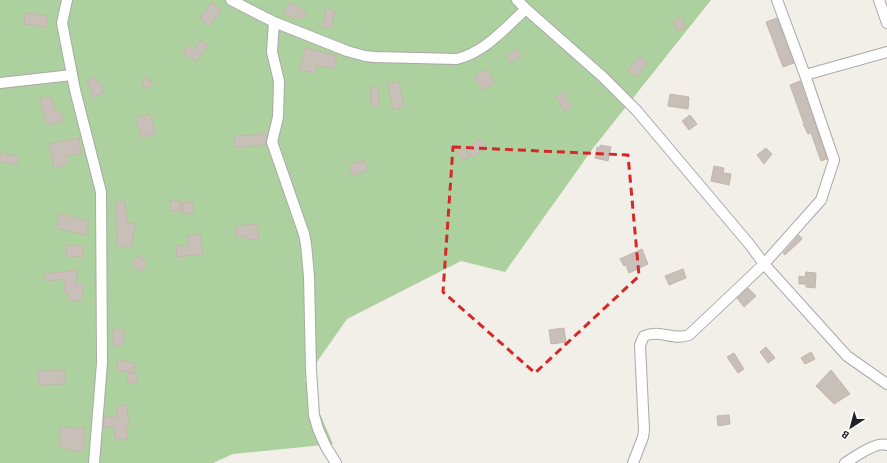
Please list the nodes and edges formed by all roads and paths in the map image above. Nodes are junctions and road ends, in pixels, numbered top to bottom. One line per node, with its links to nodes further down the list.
1 (67, 0): 10 (street)
2 (231, 0): 7 (street)
3 (517, 0): 6 (street)
4 (777, 0): 11 (street)
5 (879, 0): 8 (street)
6 (526, 9): 7 (street); 13 (street)
7 (274, 22): 17 (street)
8 (887, 23)
9 (887, 52): 11 (street)
10 (72, 75): 12 (street); 16 (street)
11 (805, 75): 13 (street)
12 (0, 83)
13 (764, 264): 14 (street); 18 (street)
14 (887, 384)
15 (887, 445): 19 (street)
16 (94, 463)
17 (336, 463)
18 (632, 463)
19 (845, 463)

